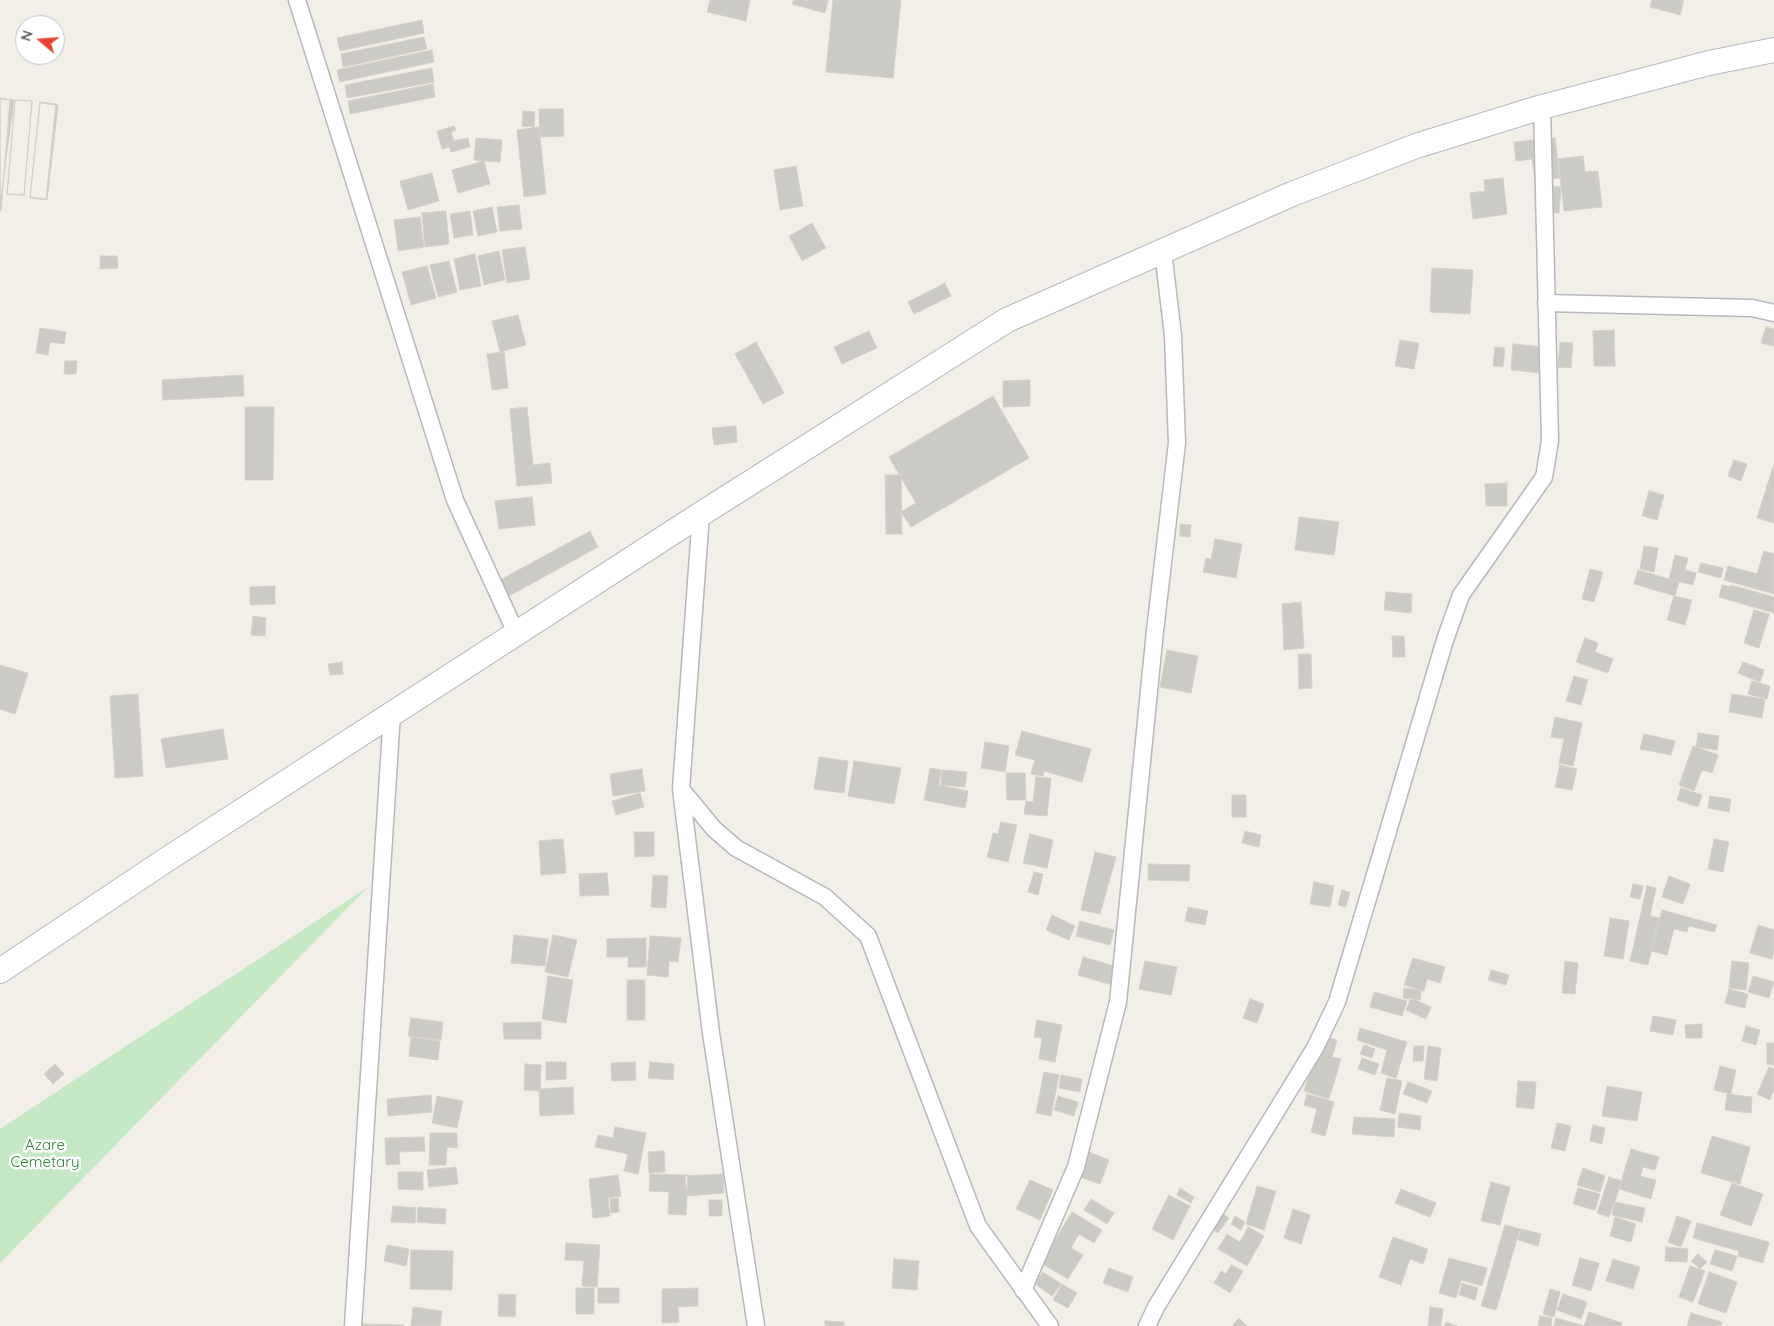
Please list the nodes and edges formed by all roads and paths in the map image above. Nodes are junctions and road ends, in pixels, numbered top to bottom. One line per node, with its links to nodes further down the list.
1 (297, 0): 8 (street)
2 (1774, 50): 3 (street)
3 (1542, 107): 4 (street); 5 (street)
4 (1163, 251): 7 (street); 12 (street)
5 (1546, 303): 6 (street); 16 (street)
6 (1774, 313)
7 (701, 514): 8 (street); 10 (street)
8 (516, 633): 9 (street)
9 (392, 713): 11 (street); 13 (street)
10 (681, 789): 12 (street); 14 (street)
11 (0, 971)
12 (1023, 1290): 15 (street)
13 (353, 1326)
14 (756, 1326)
15 (1050, 1326)
16 (1147, 1326)

